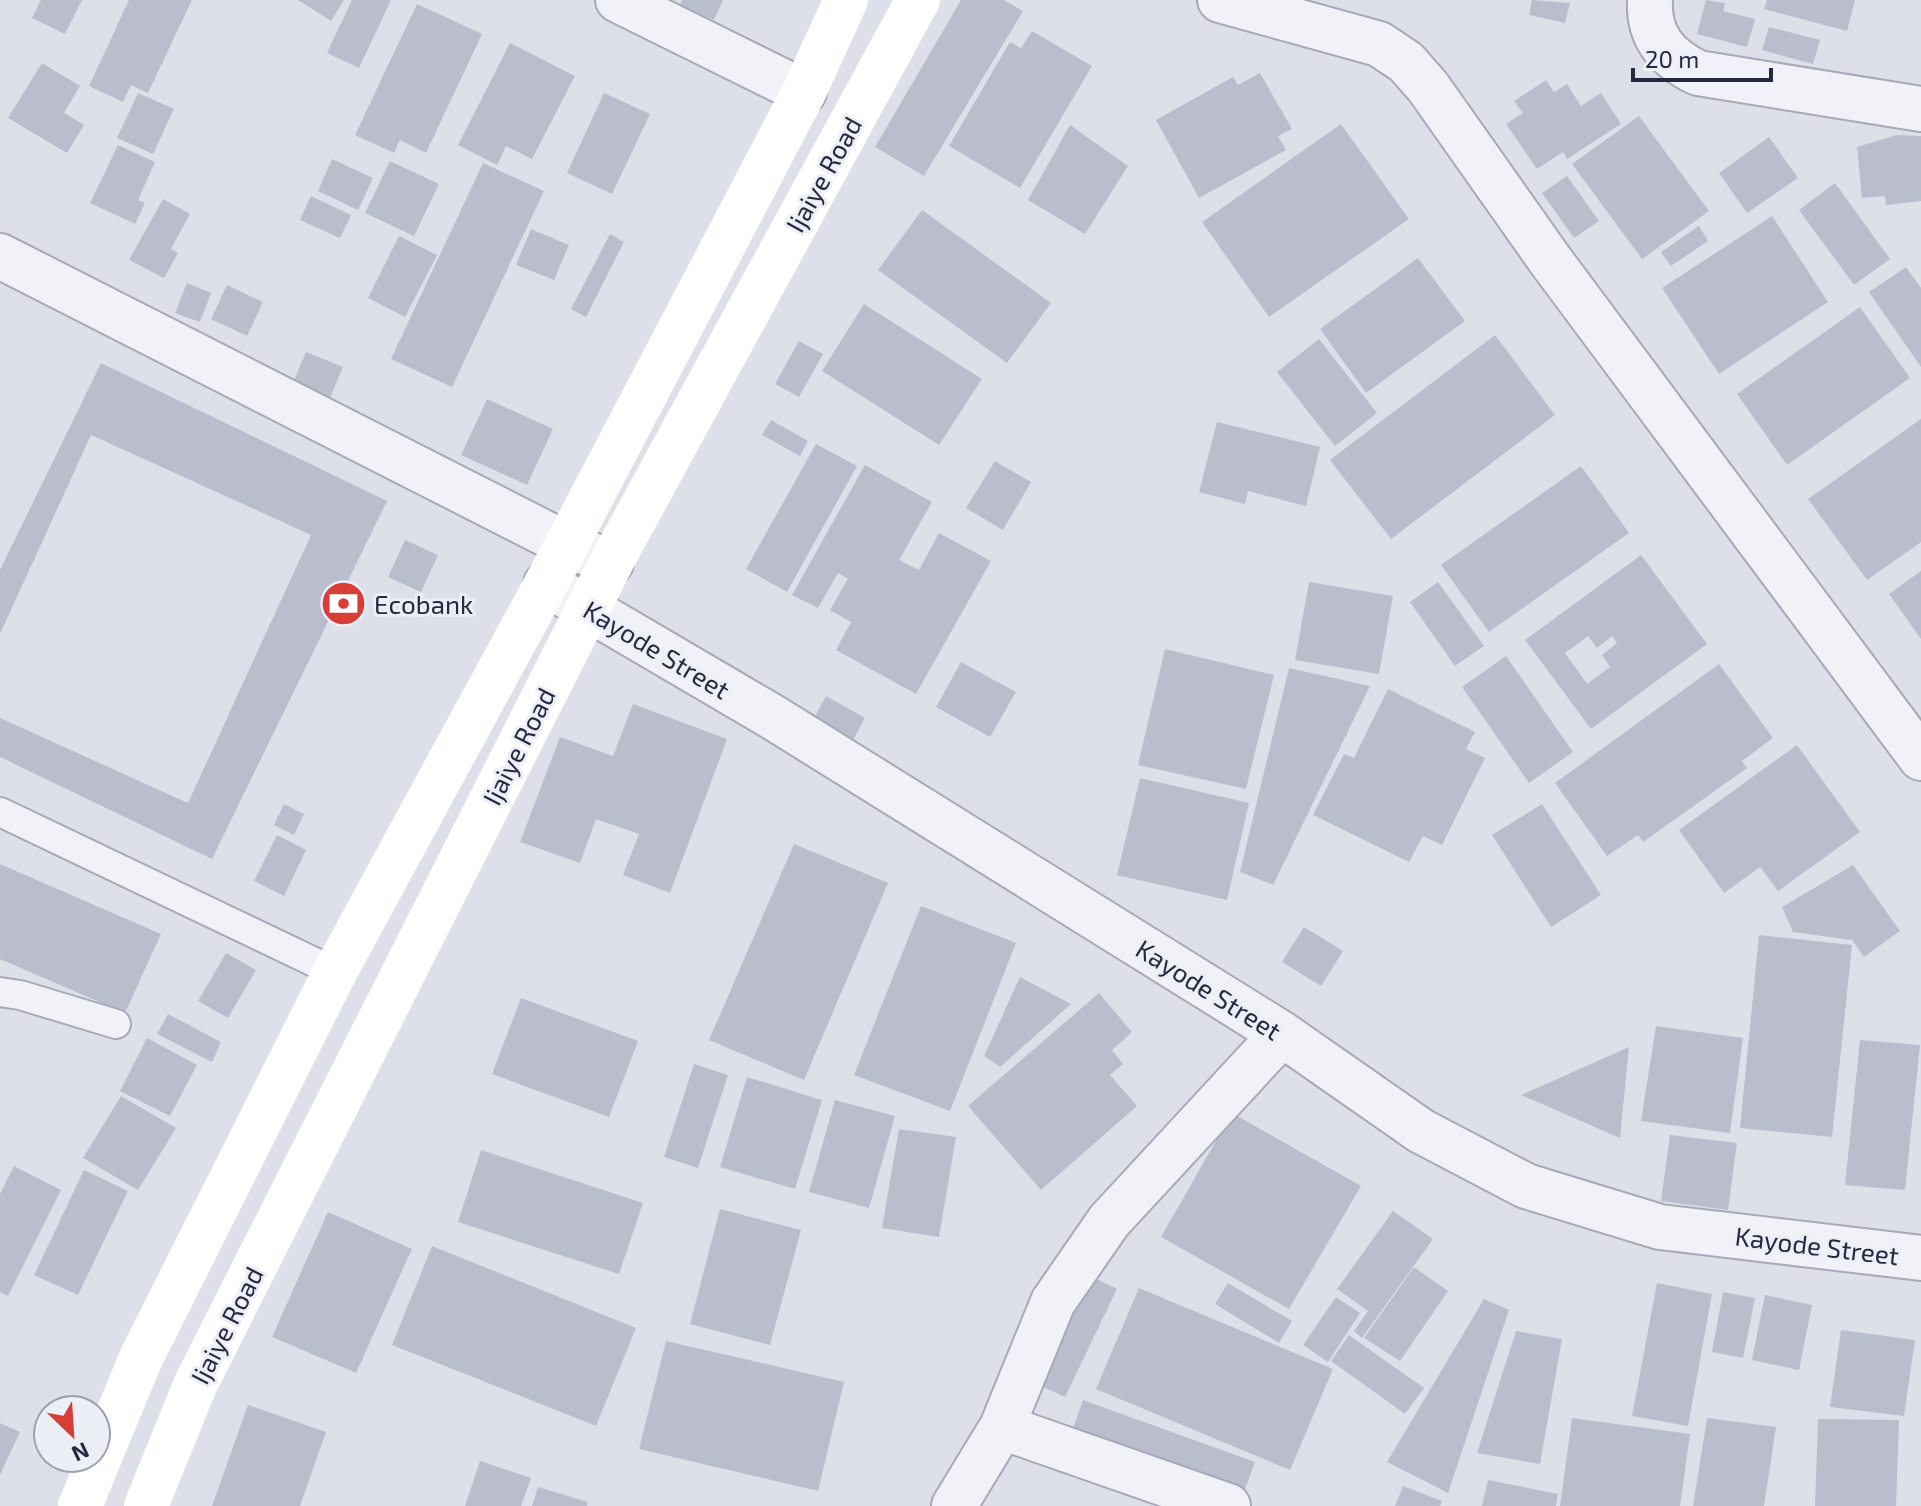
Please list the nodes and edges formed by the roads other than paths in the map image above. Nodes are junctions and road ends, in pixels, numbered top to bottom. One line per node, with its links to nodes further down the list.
1 (618, 0): 6 (street)
2 (846, 0): 6 (main road, Ijaiye Road)
3 (918, 0): 10 (main road, Ijaiye Road)
4 (1220, 0): 13 (street)
5 (1650, 0): 7 (street)
6 (804, 92): 9 (main road, Ijaiye Road)
7 (1921, 109)
8 (0, 256): 9 (street)
9 (566, 544): 10 (street); 11 (main road, Ijaiye Road)
10 (611, 563): 12 (main road, Ijaiye Road)
11 (546, 584): 12 (street, Kayode Street); 15 (main road, Ijaiye Road)
12 (588, 607): 18 (street, Kayode Street); 22 (main road, Ijaiye Road)
13 (1921, 758)
14 (0, 812): 15 (lane)
15 (335, 972): 21 (main road, Ijaiye Road)
16 (0, 992): 17 (lane)
17 (116, 1024)
18 (1282, 1034): 19 (street, Kayode Street); 20 (street)
19 (1921, 1258)
20 (1002, 1427): 23 (street); 24 (street)
21 (80, 1506)
22 (146, 1506)
23 (954, 1506)
24 (1228, 1506)

